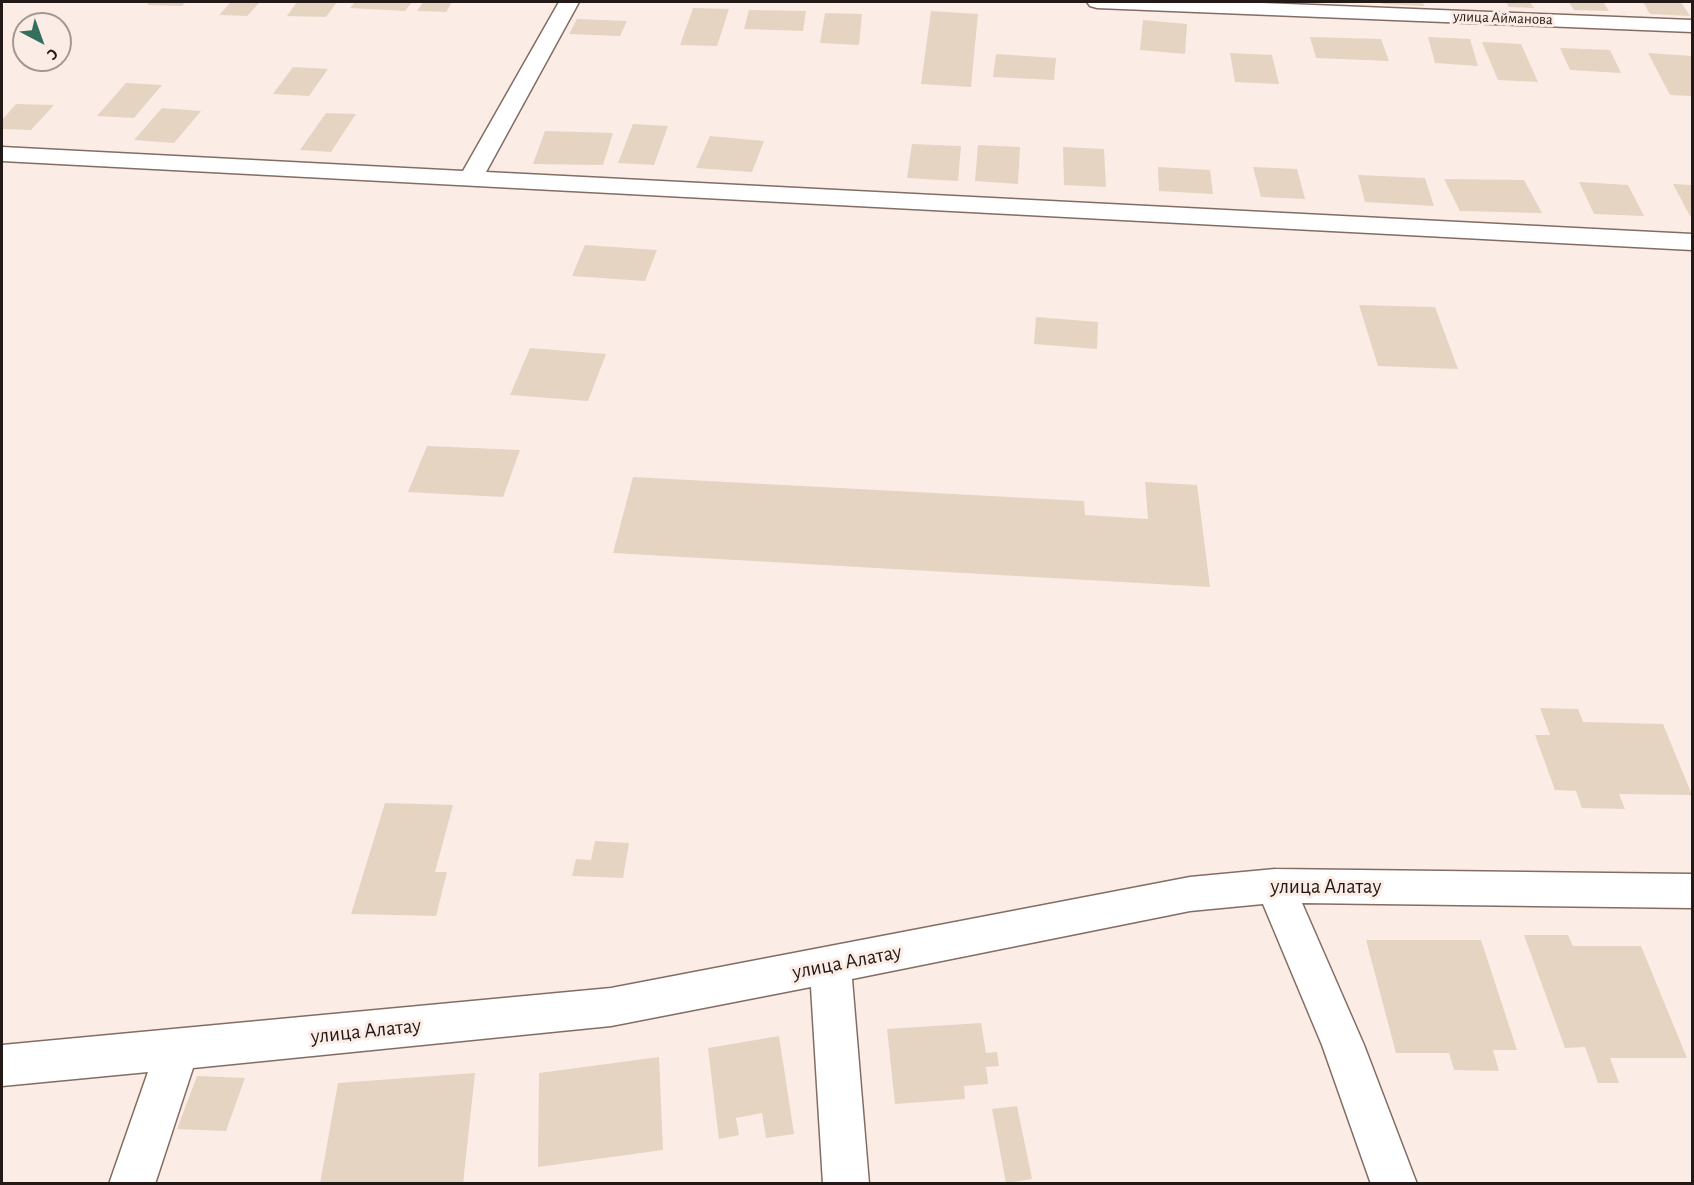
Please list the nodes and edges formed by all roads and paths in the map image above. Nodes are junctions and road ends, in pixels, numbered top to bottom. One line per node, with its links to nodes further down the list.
1 (569, 2): 5 (street)
2 (1097, 2): 3 (street, улица Айманова)
3 (1692, 26)
4 (2, 154): 5 (street)
5 (470, 179): 6 (street)
6 (1692, 242)
7 (1275, 886): 8 (street, улица Алатау); 9 (street, улица Алатау); 14 (street)
8 (1692, 891)
9 (830, 966): 10 (street, улица Алатау); 13 (street)
10 (178, 1049): 11 (street, улица Алатау); 12 (street)
11 (2, 1066)
12 (132, 1184)
13 (846, 1184)
14 (1394, 1184)

